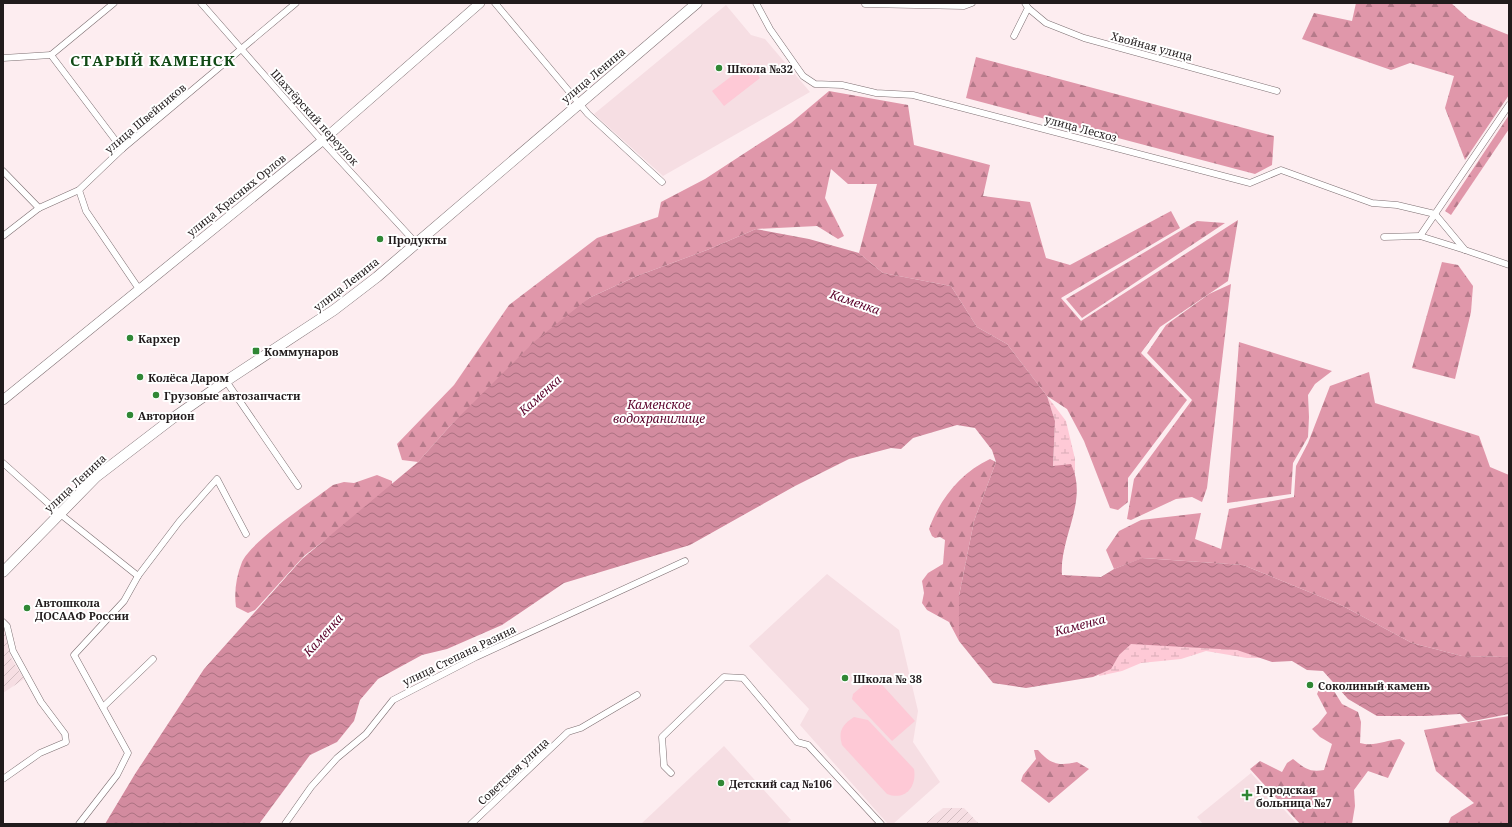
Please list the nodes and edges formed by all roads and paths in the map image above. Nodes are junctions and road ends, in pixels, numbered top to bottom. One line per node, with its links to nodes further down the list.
1 (114, 3): 13 (street)
2 (201, 3): 12 (street, Шахтёрский переулок)
3 (296, 3): 12 (street, улица Швейников)
4 (480, 3): 18 (street, улица Красных Орлов)
5 (495, 3): 16 (street)
6 (697, 3): 16 (main road, улица Ленина)
7 (756, 3): 24 (street, улица Лесхоз)
8 (972, 3): 9 (street)
9 (865, 4)
10 (1027, 6): 11 (street); 15 (street, Хвойная улица)
11 (1014, 36)
12 (242, 50): 18 (street, Шахтёрский переулок); 19 (street, улица Швейников)
13 (51, 55): 14 (street); 19 (street)
14 (3, 58)
15 (1277, 91)
16 (579, 103): 21 (street); 28 (main road, улица Ленина)
17 (1509, 105): 24 (street)
18 (322, 142): 28 (street, Шахтёрский переулок); 31 (street, улица Красных Орлов)
19 (122, 150): 22 (street, улица Швейников)
20 (3, 172): 23 (street)
21 (662, 182)
22 (79, 190): 23 (street, улица Швейников); 31 (street)
23 (39, 208): 25 (street, улица Швейников)
24 (1435, 214): 26 (street); 29 (street)
25 (3, 236)
26 (1420, 236): 27 (street); 29 (street)
27 (1384, 237)
28 (416, 243): 32 (main road, улица Ленина)
29 (1465, 250): 30 (street)
30 (1509, 265)
31 (139, 289): 33 (street, улица Красных Орлов)
32 (226, 381): 35 (street); 36 (main road, улица Ленина)
33 (3, 400)
34 (3, 463): 36 (street)
35 (298, 486)
36 (59, 513): 39 (main road, улица Ленина); 40 (street)
37 (246, 534): 40 (street)
38 (685, 561): 48 (street, улица Степана Разина)
39 (3, 572)
40 (138, 576): 44 (street)
41 (3, 622): 46 (street)
42 (153, 659): 44 (street)
43 (637, 695): 49 (street, Советская улица)
44 (103, 707): 47 (street)
45 (671, 773): 50 (street)
46 (3, 780)
47 (79, 824)
48 (285, 824)
49 (471, 824)
50 (881, 824)

